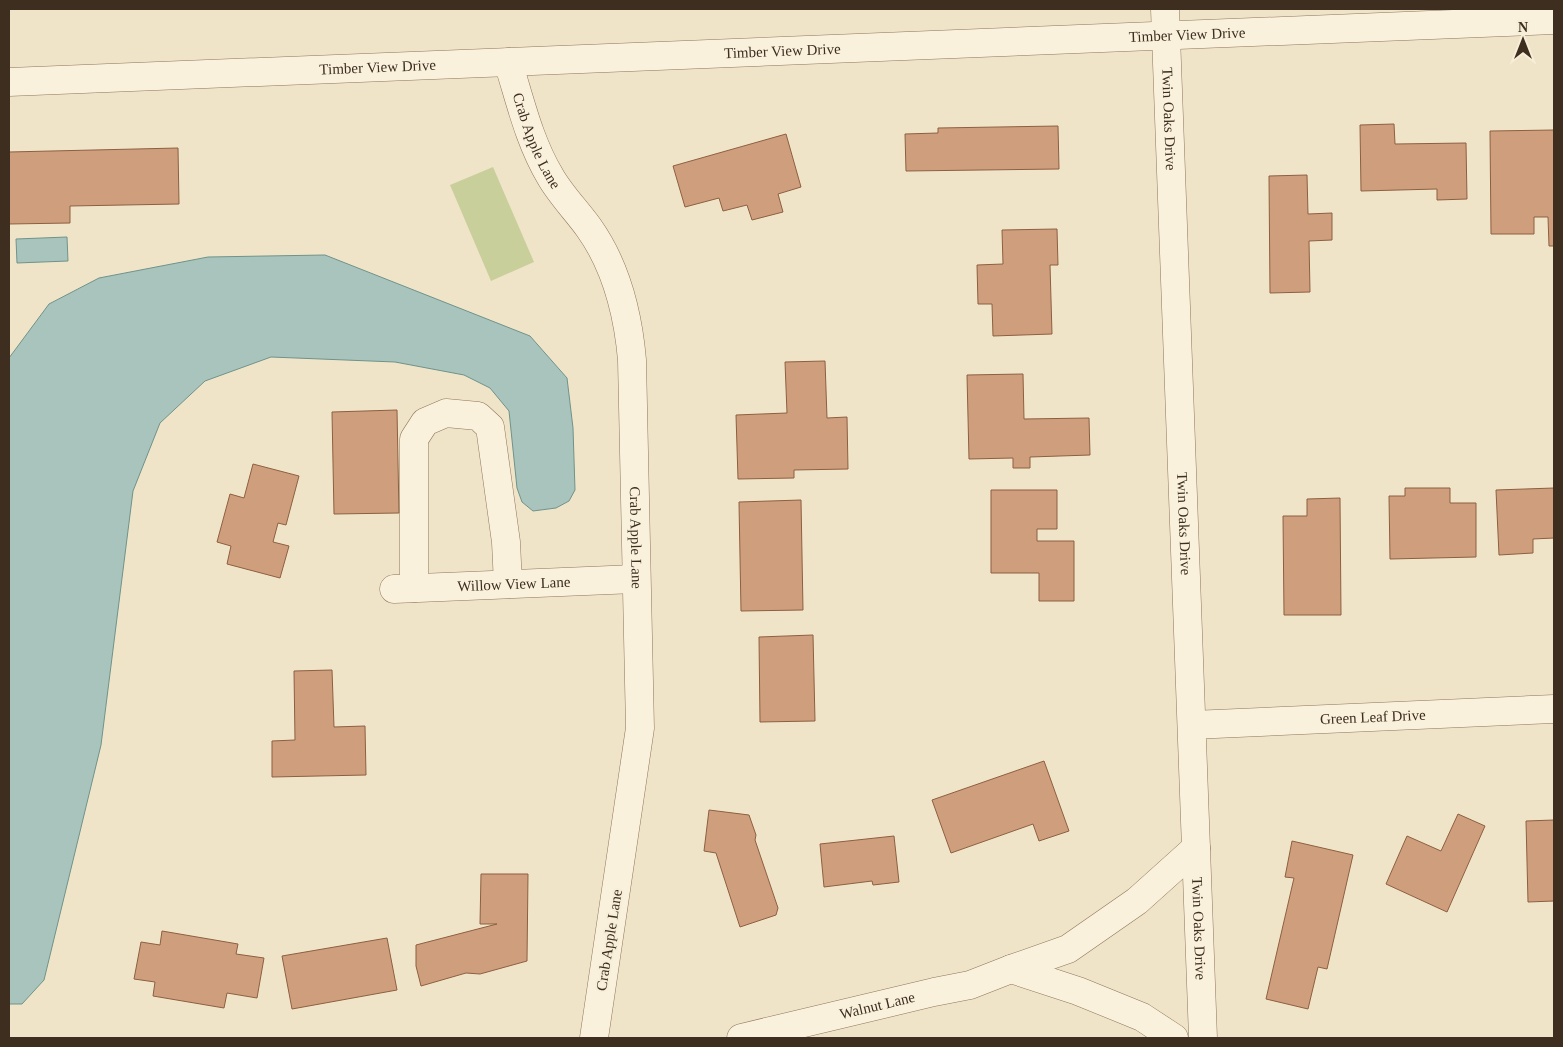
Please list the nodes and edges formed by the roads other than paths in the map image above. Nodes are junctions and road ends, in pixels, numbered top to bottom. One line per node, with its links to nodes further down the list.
1 (1554, 20): 2 (street, Timber View Drive)
2 (1166, 22): 3 (street, Timber View Drive); 8 (street, Twin Oaks Drive)
3 (508, 62): 4 (street, Timber View Drive); 5 (street, Crab Apple Lane)
4 (9, 82)
5 (635, 579): 6 (street, Willow View Lane); 11 (street, Crab Apple Lane)
6 (508, 584): 6 (street, Willow View Lane)
7 (1554, 708): 8 (street, Green Leaf Drive)
8 (1192, 725): 9 (street, Twin Oaks Drive)
9 (1196, 848): 10 (street, Walnut Lane); 14 (street, Twin Oaks Drive)
10 (1011, 969): 12 (street, Walnut Lane); 13 (street)
11 (594, 1038)
12 (741, 1038)
13 (1174, 1038)
14 (1203, 1038)

